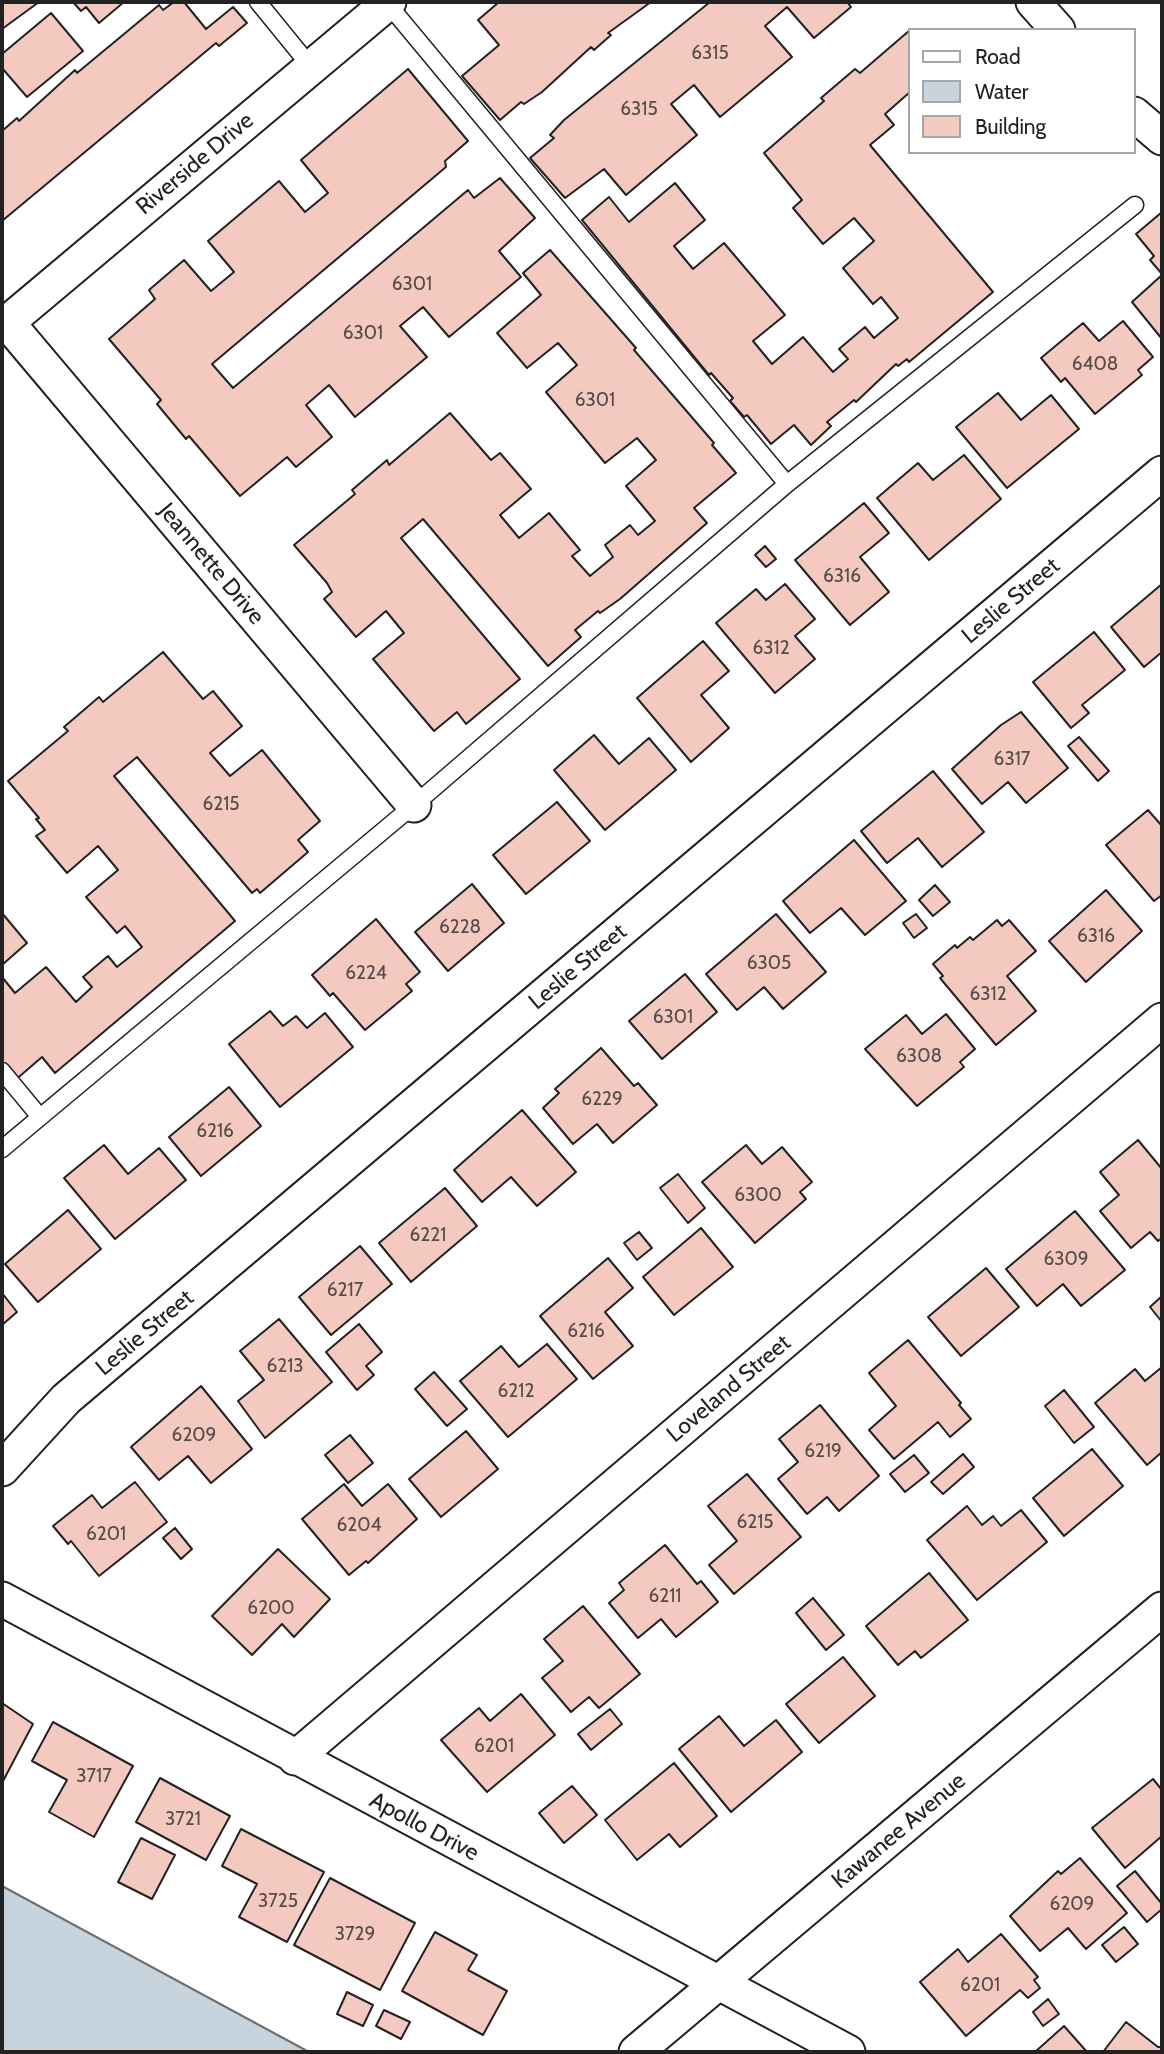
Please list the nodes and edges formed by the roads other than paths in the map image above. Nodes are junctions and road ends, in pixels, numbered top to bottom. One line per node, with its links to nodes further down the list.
1 (258, 2): 5 (lane)
2 (1033, 2): 4 (street)
3 (388, 3): 5 (street, Riverside Drive); 11 (lane)
4 (1056, 28)
5 (311, 67): 9 (street, Riverside Drive)
6 (1136, 116): 7 (street)
7 (1162, 138)
8 (1135, 205): 11 (lane)
9 (5, 324): 12 (street, Jeannette Drive)
10 (1162, 473): 17 (street, Leslie Street)
11 (787, 484): 12 (lane)
12 (414, 805): 15 (lane)
13 (1162, 1020): 20 (street, Loveland Street)
14 (2, 1071): 15 (lane)
15 (40, 1117): 16 (lane)
16 (2, 1149)
17 (2, 1469)
18 (2, 1599): 20 (street, Apollo Drive)
19 (1162, 1609): 21 (street, Kawanee Avenue)
20 (295, 1758): 21 (street, Apollo Drive)
21 (719, 1983): 22 (street, Kawanee Avenue); 23 (street, Apollo Drive)
22 (636, 2052)
23 (848, 2052)

